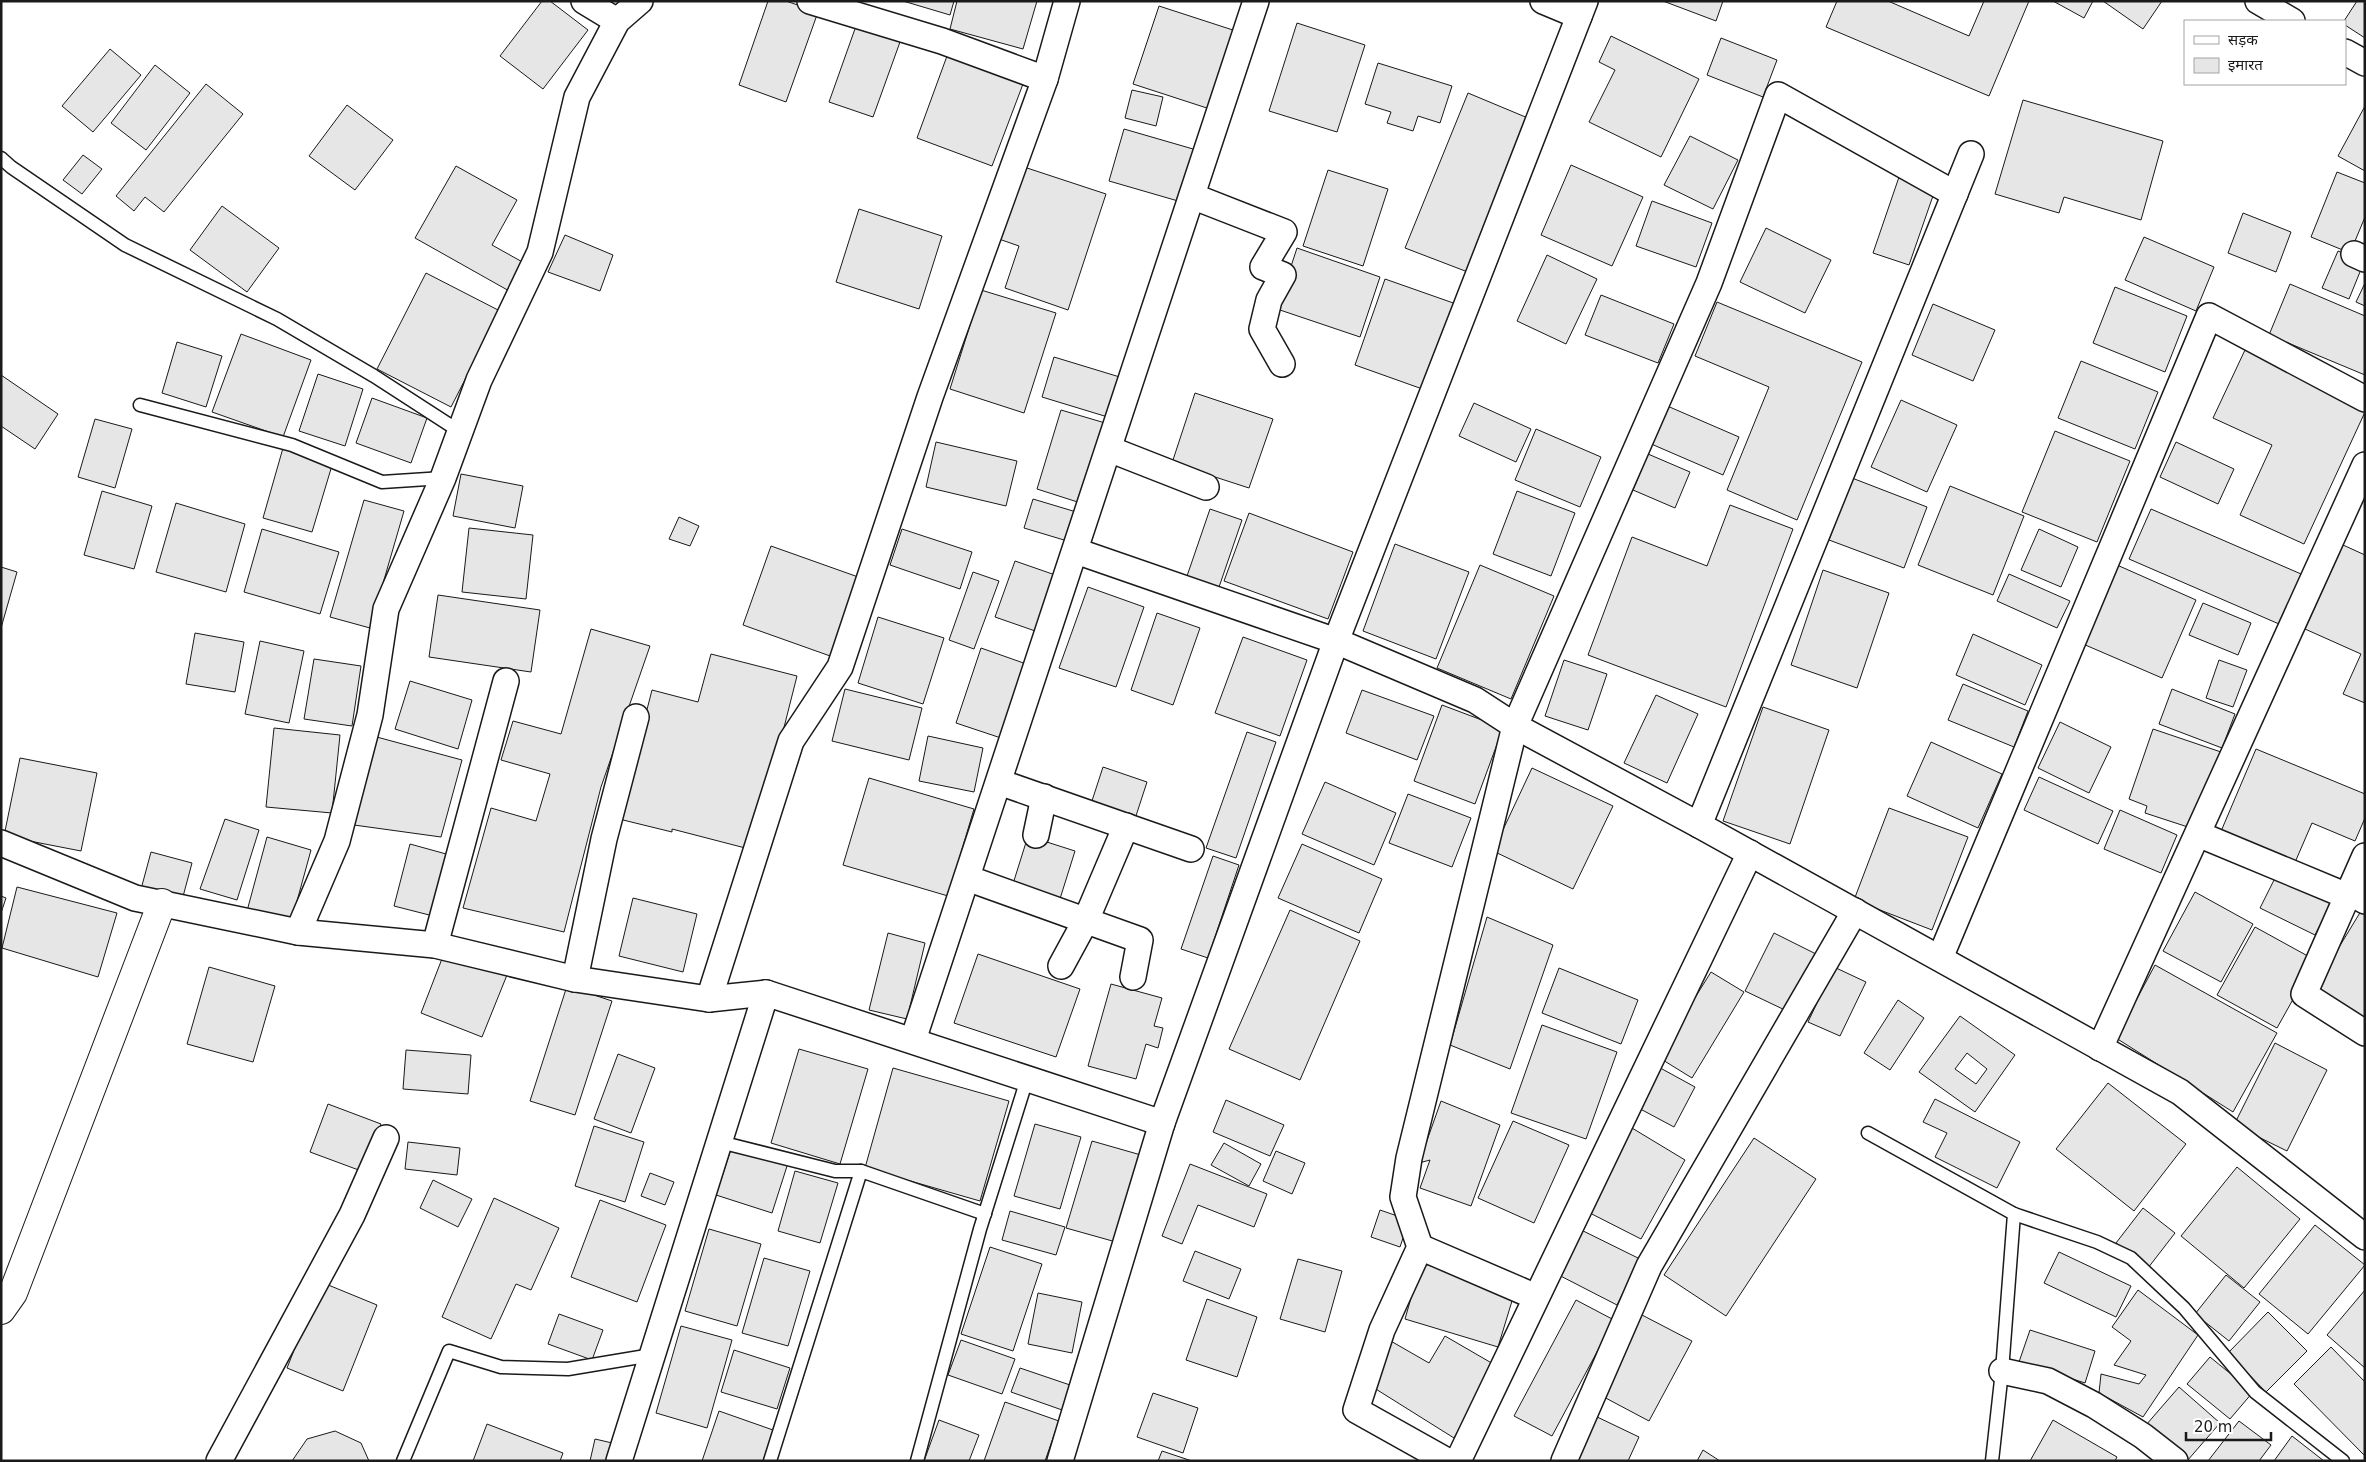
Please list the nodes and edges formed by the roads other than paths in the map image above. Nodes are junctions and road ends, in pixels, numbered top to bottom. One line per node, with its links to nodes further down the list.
1 (584, 1): 10 (street)
2 (640, 1): 10 (street)
3 (810, 1): 13 (street)
4 (1067, 1): 13 (street)
5 (1256, 1): 17 (street)
6 (1543, 1): 8 (street)
7 (2258, 1): 9 (street)
8 (1582, 8): 27 (street)
9 (2290, 20)
10 (617, 21): 21 (street)
11 (2346, 53): 12 (street)
12 (2365, 63)
13 (1045, 79): 53 (street)
14 (1971, 154): 16 (street)
15 (1, 158): 21 (lane)
16 (1955, 194): 30 (street); 33 (street)
17 (1192, 196): 18 (street); 22 (street)
18 (1282, 364)
19 (2365, 399): 48 (street)
20 (140, 404): 24 (lane)
21 (459, 431): 24 (street)
22 (1109, 449): 25 (street); 26 (street)
23 (2365, 465): 35 (street)
24 (443, 478): 46 (street)
25 (1206, 487)
26 (1076, 551): 27 (street); 31 (street)
27 (1336, 641): 30 (street); 58 (street)
28 (506, 681): 47 (street)
29 (636, 717): 51 (street)
30 (1515, 726): 33 (street); 66 (street)
31 (999, 782): 32 (street); 41 (street)
32 (1044, 797): 34 (street); 36 (street)
33 (1699, 825): 39 (street)
34 (1126, 826): 38 (street); 45 (street)
35 (2198, 834): 42 (street); 56 (street)
36 (1036, 835)
37 (1, 842): 43 (street)
38 (1191, 849)
39 (1750, 853): 44 (street); 67 (street)
40 (2365, 856): 42 (street)
41 (967, 878): 45 (street); 55 (street)
42 (2356, 899): 54 (street)
43 (162, 904): 46 (street); 68 (street)
44 (1855, 911): 48 (street); 79 (street)
45 (1086, 920): 49 (street); 50 (street)
46 (298, 932): 47 (street)
47 (435, 945): 51 (street)
48 (1940, 958): 56 (street)
49 (1061, 966)
50 (1133, 977)
51 (575, 979): 53 (street)
52 (766, 993): 53 (street); 55 (street); 61 (street)
53 (710, 999)
54 (2365, 1033)
55 (913, 1040): 57 (street)
56 (2100, 1048): 65 (street)
57 (1027, 1079): 58 (street); 63 (lane)
58 (1162, 1123): 76 (street)
59 (1868, 1133): 64 (lane)
60 (386, 1138): 71 (street)
61 (720, 1142): 62 (lane); 69 (street)
62 (861, 1170): 63 (lane); 74 (lane)
63 (985, 1214): 75 (lane)
64 (2014, 1214): 70 (lane); 82 (lane)
65 (2365, 1237)
66 (1420, 1247): 67 (street); 77 (street)
67 (1536, 1297): 78 (street)
68 (1, 1310)
69 (652, 1356): 72 (lane); 73 (street)
70 (2002, 1371): 80 (lane); 81 (street)
71 (219, 1461)
72 (403, 1461)
73 (620, 1461)
74 (770, 1461)
75 (917, 1461)
76 (1060, 1461)
77 (1447, 1461)
78 (1458, 1461)
79 (1564, 1461)
80 (1992, 1461)
81 (2175, 1461)
82 (2343, 1461)

